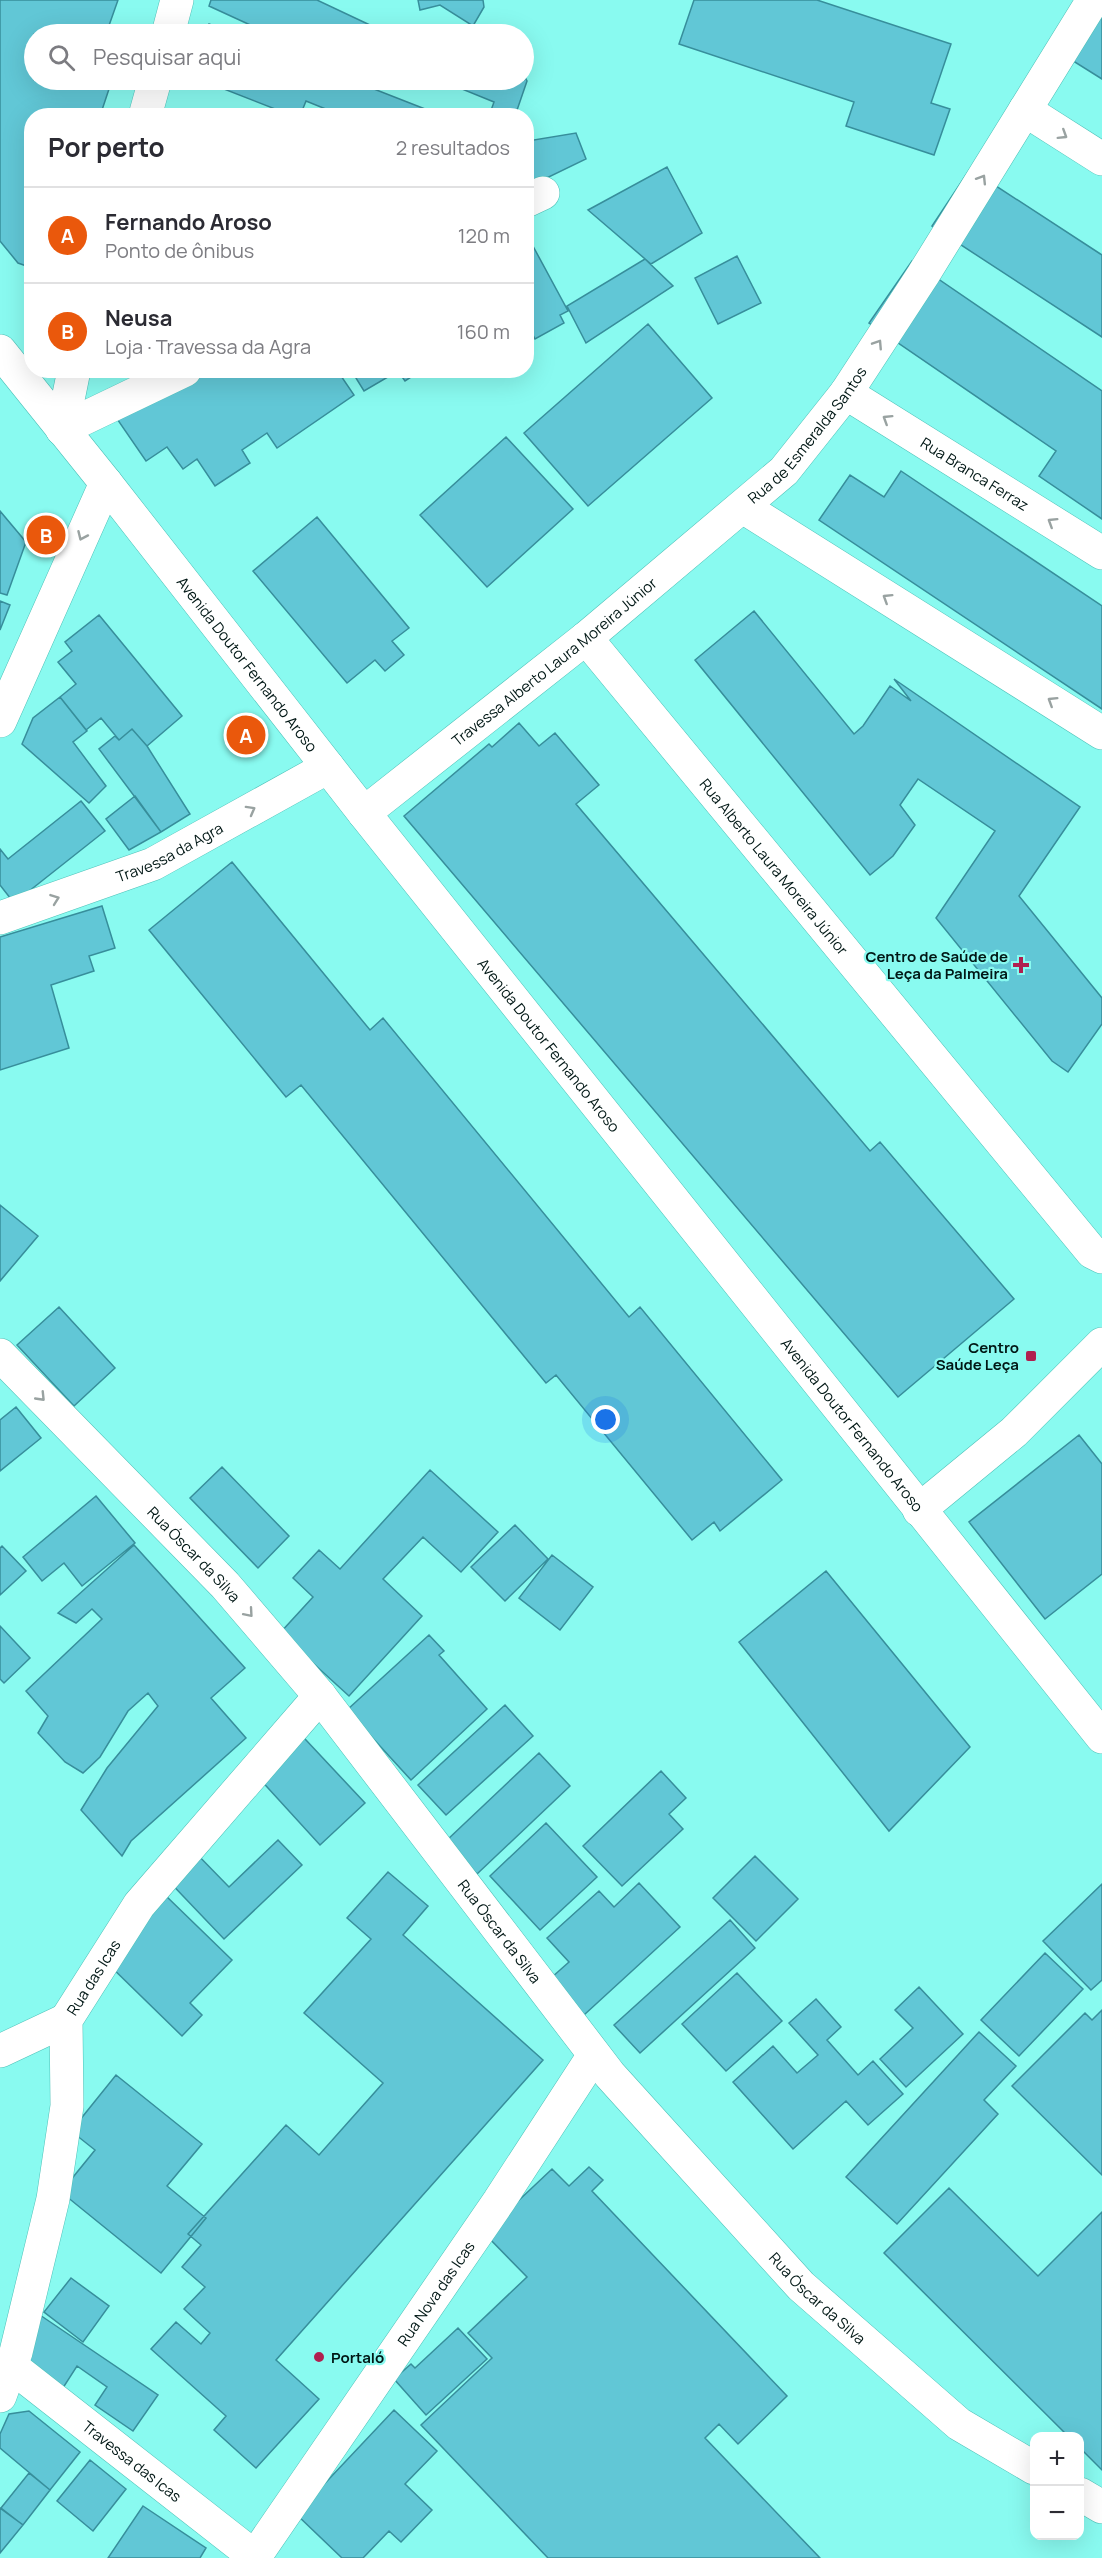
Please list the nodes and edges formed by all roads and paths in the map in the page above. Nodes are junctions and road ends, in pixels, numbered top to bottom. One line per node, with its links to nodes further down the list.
1 (177, 0): 3 (street)
2 (1093, 0): 6 (street, Rua de Esmeralda Santos)
3 (171, 24)
4 (152, 90): 5 (street)
5 (147, 108)
6 (1025, 110): 7 (street, one-way to 7); 11 (street, Rua de Esmeralda Santos, one-way to 6)
7 (1102, 159)
8 (0, 351): 12 (street, Avenida Doutor Fernando Aroso)
9 (72, 378): 12 (street)
10 (168, 378): 12 (street)
11 (846, 393): 14 (street, Rua de Esmeralda Santos); 15 (street, Rua Branca Ferraz, one-way to 11)
12 (62, 429): 13 (street, Avenida Doutor Fernando Aroso)
13 (106, 483): 17 (street, one-way to 17); 19 (street, Avenida Doutor Fernando Aroso)
14 (743, 507): 16 (street, Travessa Alberto Laura Moreira Júnior); 18 (street, Rua de Esmeralda Santos, one-way to 14)
15 (1102, 553)
16 (586, 638): 20 (street, Travessa Alberto Laura Moreira Júnior); 22 (street, Rua Alberto Laura Moreira Júnior)
17 (0, 721)
18 (1102, 733)
19 (328, 767): 20 (street, Avenida Doutor Fernando Aroso); 21 (street, Travessa da Agra, one-way to 19)
20 (364, 813): 25 (street, Avenida Doutor Fernando Aroso)
21 (0, 918)
22 (1102, 1257)
23 (1102, 1344): 25 (street)
24 (0, 1355): 26 (street, Rua Óscar da Silva, one-way to 26)
25 (918, 1510): 27 (street, Avenida Doutor Fernando Aroso)
26 (320, 1696): 28 (street, Rua das Icas); 30 (street, Rua Óscar da Silva)
27 (1102, 1737)
28 (66, 2020): 29 (street); 31 (street, Rua das Icas)
29 (0, 2051)
30 (594, 2055): 33 (street, Rua Óscar da Silva); 36 (street, Rua Nova das Icas)
31 (11, 2366): 32 (street, Rua das Icas); 36 (street, Travessa das Icas)
32 (0, 2396)
33 (1030, 2465)
34 (1084, 2496): 35 (street)
35 (1102, 2507)
36 (255, 2558)

